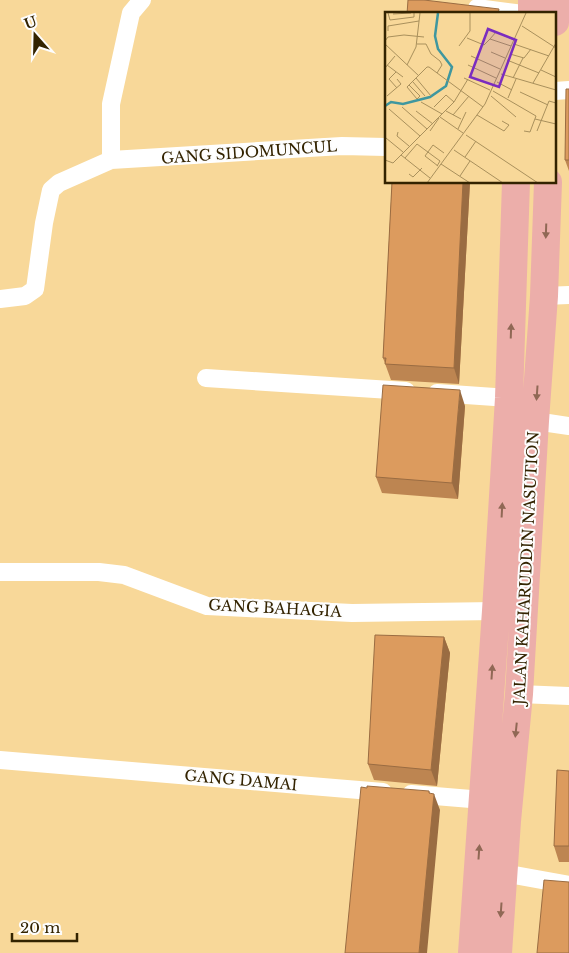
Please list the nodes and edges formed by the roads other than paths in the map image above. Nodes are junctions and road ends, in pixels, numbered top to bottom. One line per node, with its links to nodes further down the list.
1 (142, 0): 7 (street)
2 (458, 6): 3 (street)
3 (507, 12)
4 (569, 90): 5 (street)
5 (556, 91)
6 (385, 147): 7 (street, GANG SIDOMUNCUL)
7 (111, 160): 11 (street)
8 (516, 184): 13 (highway, JALAN KAHARUDDIN NASUTION, one-way to 8)
9 (548, 184): 10 (highway, JALAN KAHARUDDIN NASUTION, one-way to 10)
10 (557, 295): 14 (highway, JALAN KAHARUDDIN NASUTION, one-way to 14)
11 (0, 299)
12 (206, 378): 13 (street)
13 (509, 398): 17 (highway, JALAN KAHARUDDIN NASUTION, one-way to 13)
14 (535, 422): 15 (street); 18 (highway, JALAN KAHARUDDIN NASUTION)
15 (569, 426)
16 (0, 572): 17 (street, GANG BAHAGIA)
17 (496, 611): 21 (highway, JALAN KAHARUDDIN NASUTION, one-way to 17)
18 (519, 694): 19 (street); 22 (highway, JALAN KAHARUDDIN NASUTION, one-way to 22)
19 (569, 696)
20 (0, 760): 21 (street, GANG DAMAI)
21 (483, 800): 24 (highway, JALAN KAHARUDDIN NASUTION, one-way to 21)
22 (503, 873): 23 (street); 25 (highway, JALAN KAHARUDDIN NASUTION, one-way to 25)
23 (569, 885)
24 (472, 953)
25 (498, 953)

